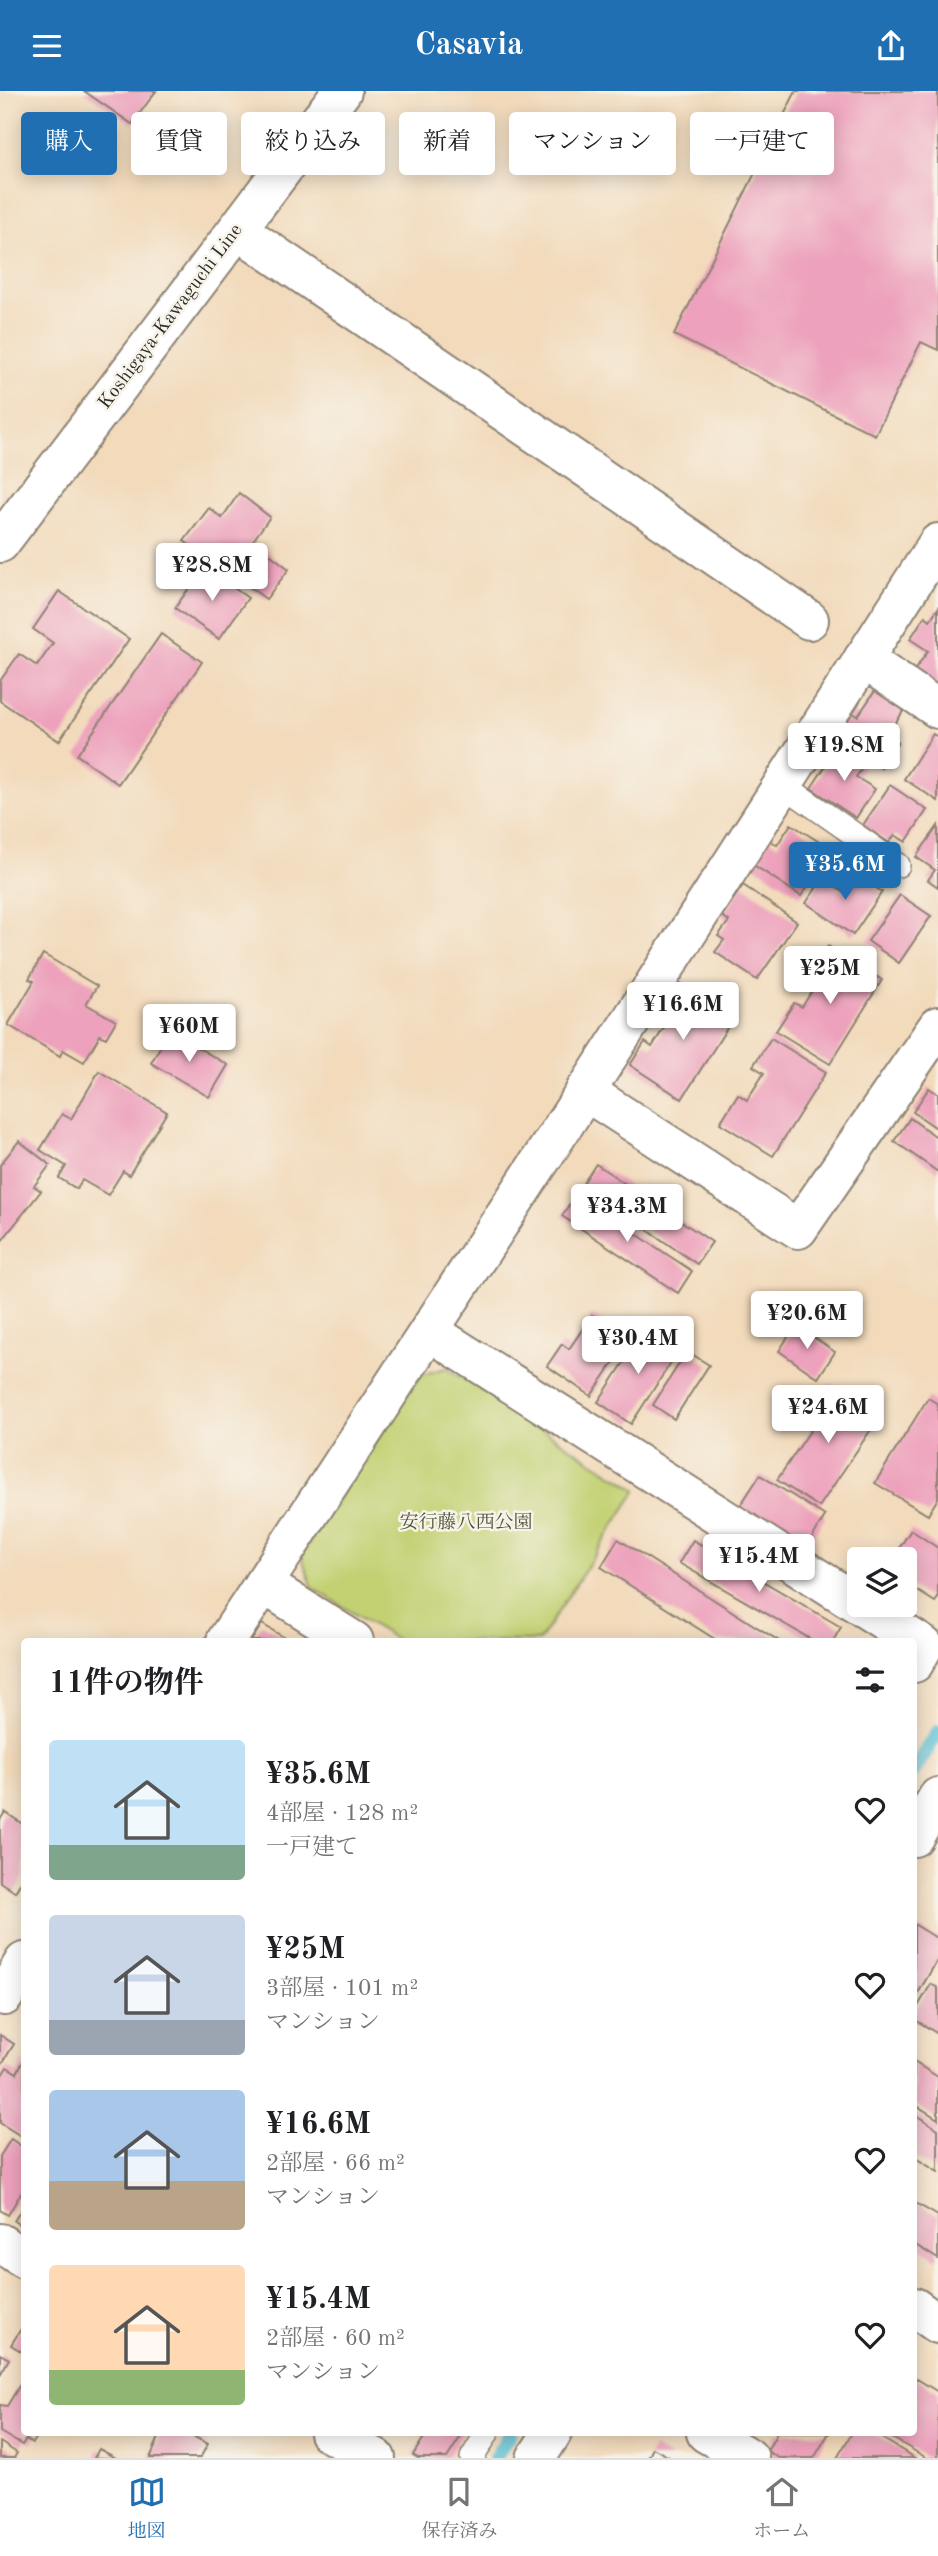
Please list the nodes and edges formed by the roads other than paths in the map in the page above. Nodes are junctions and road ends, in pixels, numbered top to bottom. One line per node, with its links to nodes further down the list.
1 (342, 91): 2 (street, Koshigaya-Kawaguchi Line)
2 (238, 230): 3 (street, Koshigaya-Kawaguchi Line); 5 (street)
3 (0, 543)
4 (938, 543): 6 (street)
5 (809, 620)
6 (863, 659): 7 (street); 8 (street)
7 (938, 709)
8 (782, 784): 9 (lane); 11 (street)
9 (898, 865)
10 (938, 1026): 11 (street)
11 (585, 1091): 12 (street)
12 (429, 1331): 13 (street); 16 (street)
13 (263, 1584): 14 (street); 15 (street)
14 (228, 1638)
15 (349, 1638)
16 (911, 1638)
17 (917, 1642): 18 (street)
18 (917, 1658)
19 (938, 1797): 20 (street)
20 (917, 1832)
21 (21, 1971): 22 (street)
22 (11, 2002)
23 (0, 2243): 24 (street)
24 (21, 2257)
25 (917, 2309): 26 (street)
26 (938, 2324)
27 (335, 2436): 31 (street)
28 (485, 2436): 32 (lane)
29 (550, 2436): 33 (street)
30 (711, 2436): 34 (street)
31 (376, 2458)
32 (472, 2458)
33 (536, 2458)
34 (749, 2458)

